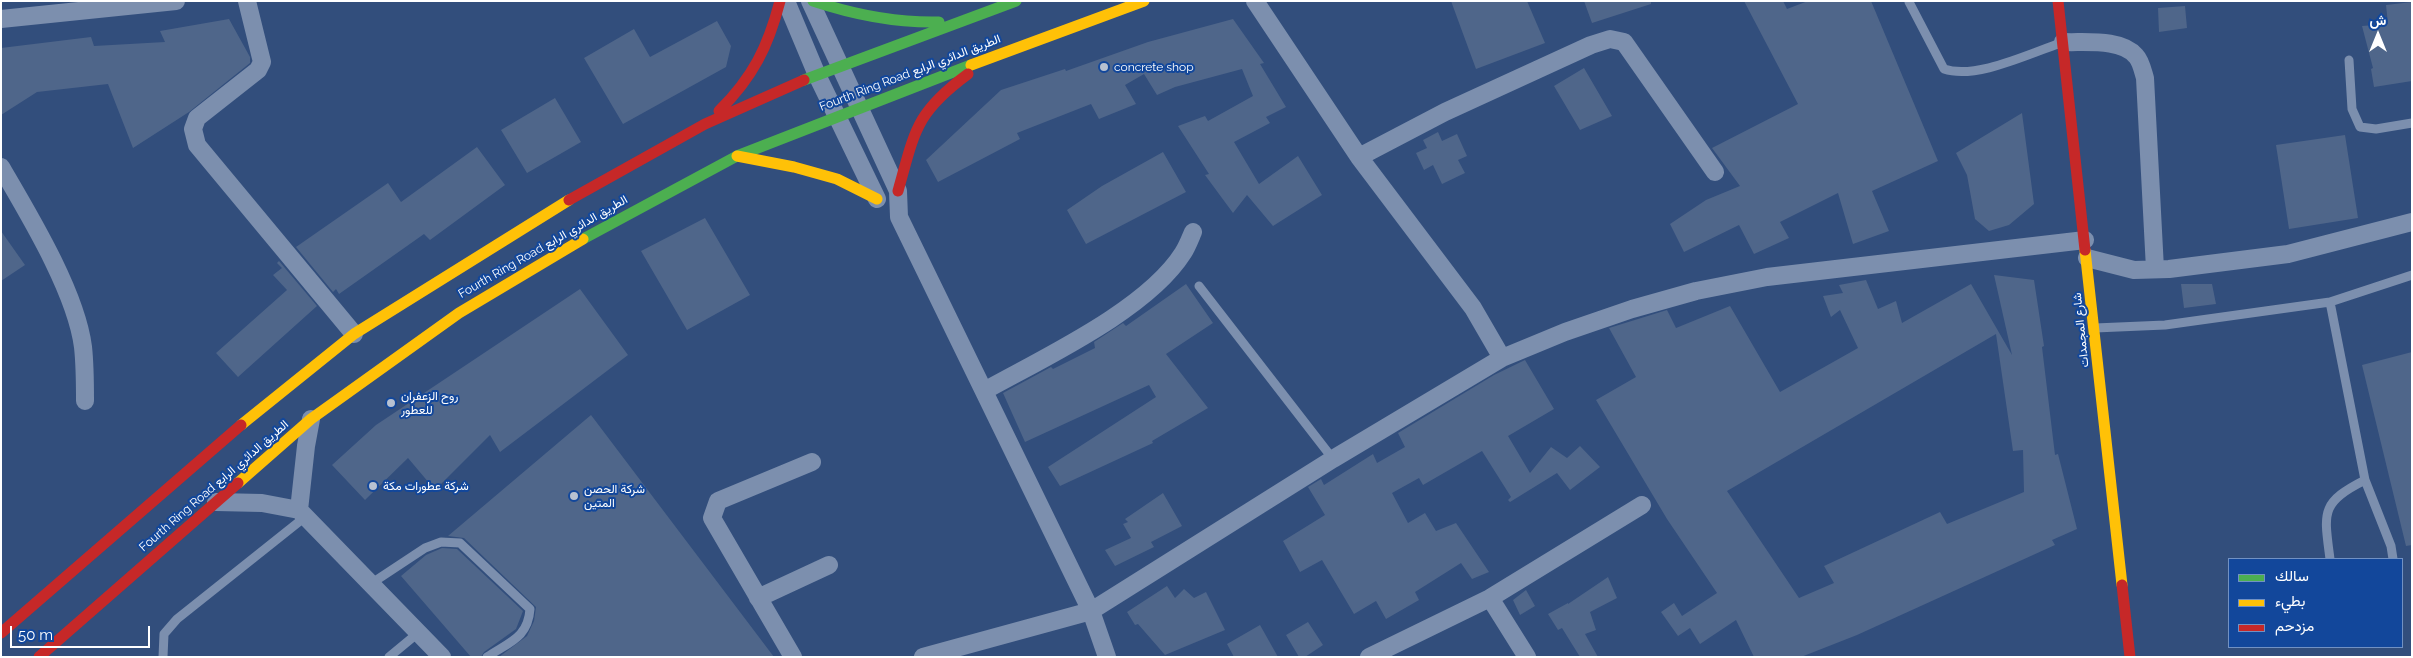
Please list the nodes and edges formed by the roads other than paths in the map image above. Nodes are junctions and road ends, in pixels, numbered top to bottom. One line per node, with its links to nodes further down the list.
1 (247, 1): 38 (street)
2 (780, 1): 21 (main road)
3 (786, 1): 17 (street)
4 (812, 1): 12 (main road); 16 (street)
5 (1016, 1): 12 (main road, Fourth Ring Road الطريق الدائري الرابع)
6 (1144, 1): 14 (main road, Fourth Ring Road الطريق الدائري الرابع)
7 (1255, 1): 23 (street)
8 (2058, 1): 13 (main road, شارع المجمدات)
9 (165, 2): 11 (street)
10 (1910, 2): 13 (lane)
11 (1, 19)
12 (965, 20): 16 (main road, Fourth Ring Road الطريق الدائري الرابع)
13 (2063, 42): 31 (main road, شارع المجمدات); 33 (street)
14 (1017, 47): 18 (main road, Fourth Ring Road الطريق الدائري الرابع); 26 (main road)
15 (2349, 60): 20 (lane)
16 (842, 66): 17 (main road, Fourth Ring Road الطريق الدائري الرابع); 18 (street)
17 (816, 75): 19 (street); 21 (main road, Fourth Ring Road الطريق الدائري الرابع)
18 (860, 108): 19 (main road, Fourth Ring Road الطريق الدائري الرابع); 26 (street)
19 (836, 116): 22 (main road, Fourth Ring Road الطريق الدائري الرابع); 27 (street)
20 (2412, 123)
21 (705, 124): 38 (main road, Fourth Ring Road الطريق الدائري الرابع)
22 (737, 156): 27 (main road); 42 (main road, Fourth Ring Road الطريق الدائري الرابع)
23 (1358, 157): 25 (street); 39 (street)
24 (1, 167): 41 (street)
25 (1715, 172)
26 (898, 191): 28 (street)
27 (877, 200): 28 (street)
28 (898, 217): 40 (street)
29 (2412, 222): 33 (street)
30 (1193, 232): 40 (street)
31 (2085, 240): 32 (main road, شارع المجمدات); 39 (street)
32 (2087, 258): 33 (street); 37 (main road, شارع المجمدات)
33 (2155, 269)
34 (2412, 275): 36 (lane)
35 (1199, 286): 43 (lane)
36 (2330, 302): 37 (lane); 45 (lane)
37 (2095, 328): 68 (main road, شارع المجمدات)
38 (354, 334): 56 (main road, Fourth Ring Road الطريق الدائري الرابع)
39 (1502, 358): 43 (street)
40 (984, 391): 55 (street)
41 (86, 401)
42 (311, 419): 46 (main road, Fourth Ring Road الطريق الدائري الرابع); 48 (street)
43 (1333, 459): 55 (street)
44 (812, 462): 53 (street)
45 (2365, 480): 49 (lane); 50 (lane)
46 (216, 502): 48 (street); 58 (main road, Fourth Ring Road الطريق الدائري الرابع)
47 (1642, 505): 54 (street)
48 (302, 513): 52 (street); 59 (lane)
49 (2330, 558)
50 (2393, 558)
51 (829, 565): 53 (street)
52 (372, 583): 57 (street); 62 (lane)
53 (758, 598): 63 (street)
54 (1490, 598): 66 (street); 67 (street)
55 (1091, 611): 64 (street); 65 (street)
56 (1, 633)
57 (418, 633): 60 (lane); 61 (street)
58 (39, 657)
59 (164, 657)
60 (389, 657)
61 (442, 657)
62 (487, 657)
63 (793, 657)
64 (923, 657)
65 (1107, 657)
66 (1369, 657)
67 (1527, 657)
68 (2130, 657)

